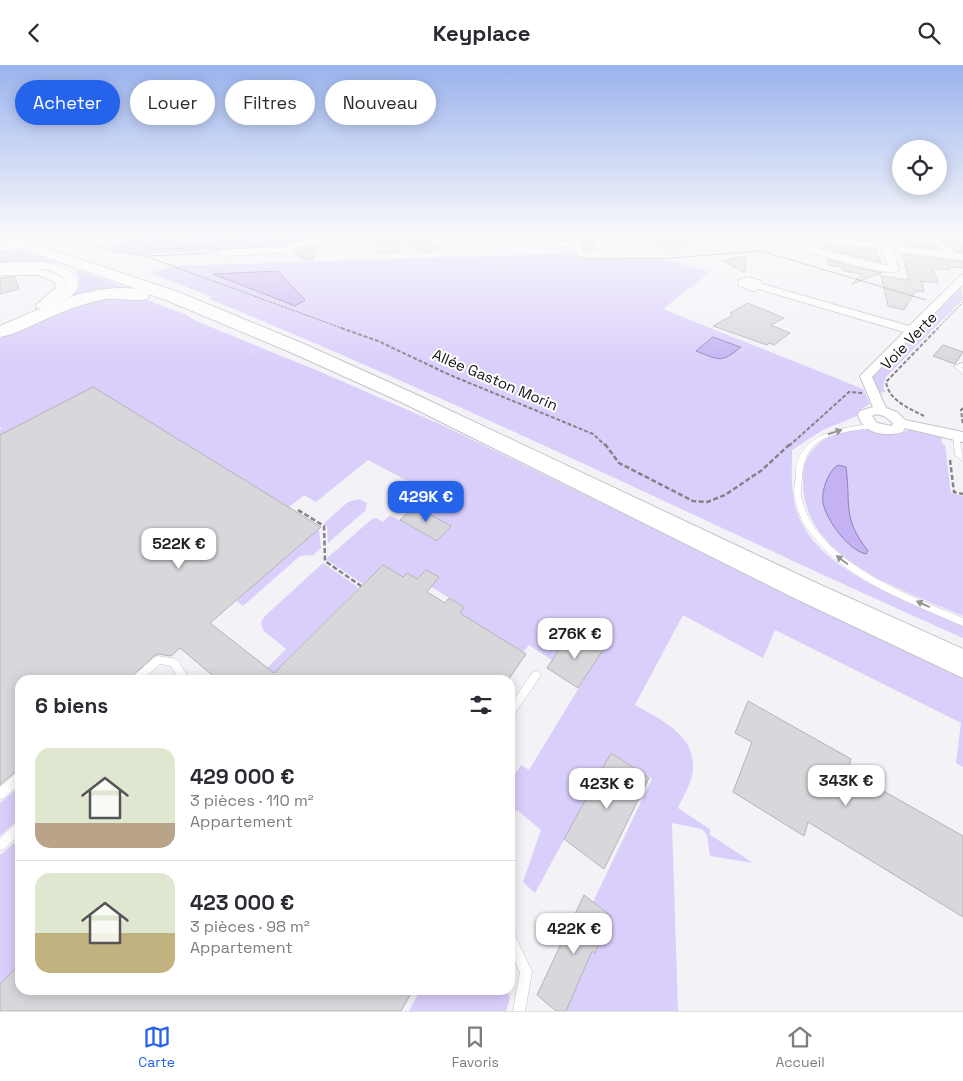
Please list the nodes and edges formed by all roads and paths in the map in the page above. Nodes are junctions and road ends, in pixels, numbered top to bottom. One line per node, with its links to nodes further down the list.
1 (58, 279): 12 (street)
2 (71, 279): 15 (street)
3 (111, 279): 13 (highway)
4 (124, 279): 16 (highway)
5 (136, 279): 30 (highway)
6 (208, 279): 19 (path, Allée Gaston Morin)
7 (856, 279): 10 (path)
8 (963, 279): 14 (street)
9 (758, 286): 14 (street)
10 (930, 301)
11 (963, 302): 24 (path, Voie Verte)
12 (40, 306)
13 (189, 310): 15 (highway); 16 (highway)
14 (910, 330): 21 (street)
15 (2, 332)
16 (333, 365): 31 (highway)
17 (963, 365): 18 (lane)
18 (963, 372)
19 (865, 394)
20 (963, 408): 24 (path)
21 (880, 411): 22 (street); 23 (street)
22 (900, 423): 23 (street); 24 (street)
23 (873, 426): 29 (lane, one-way to 23)
24 (958, 437): 25 (lane); 26 (path)
25 (963, 459)
26 (963, 494)
27 (298, 510): 28 (path)
28 (361, 586)
29 (963, 622)
30 (963, 648)
31 (963, 665)
32 (140, 675): 33 (lane)
33 (182, 675)
34 (536, 675): 35 (lane)
35 (515, 706)
36 (15, 781): 37 (lane)
37 (0, 794)
38 (15, 832): 39 (lane)
39 (0, 845)
40 (515, 948): 41 (lane)
41 (519, 1011)

